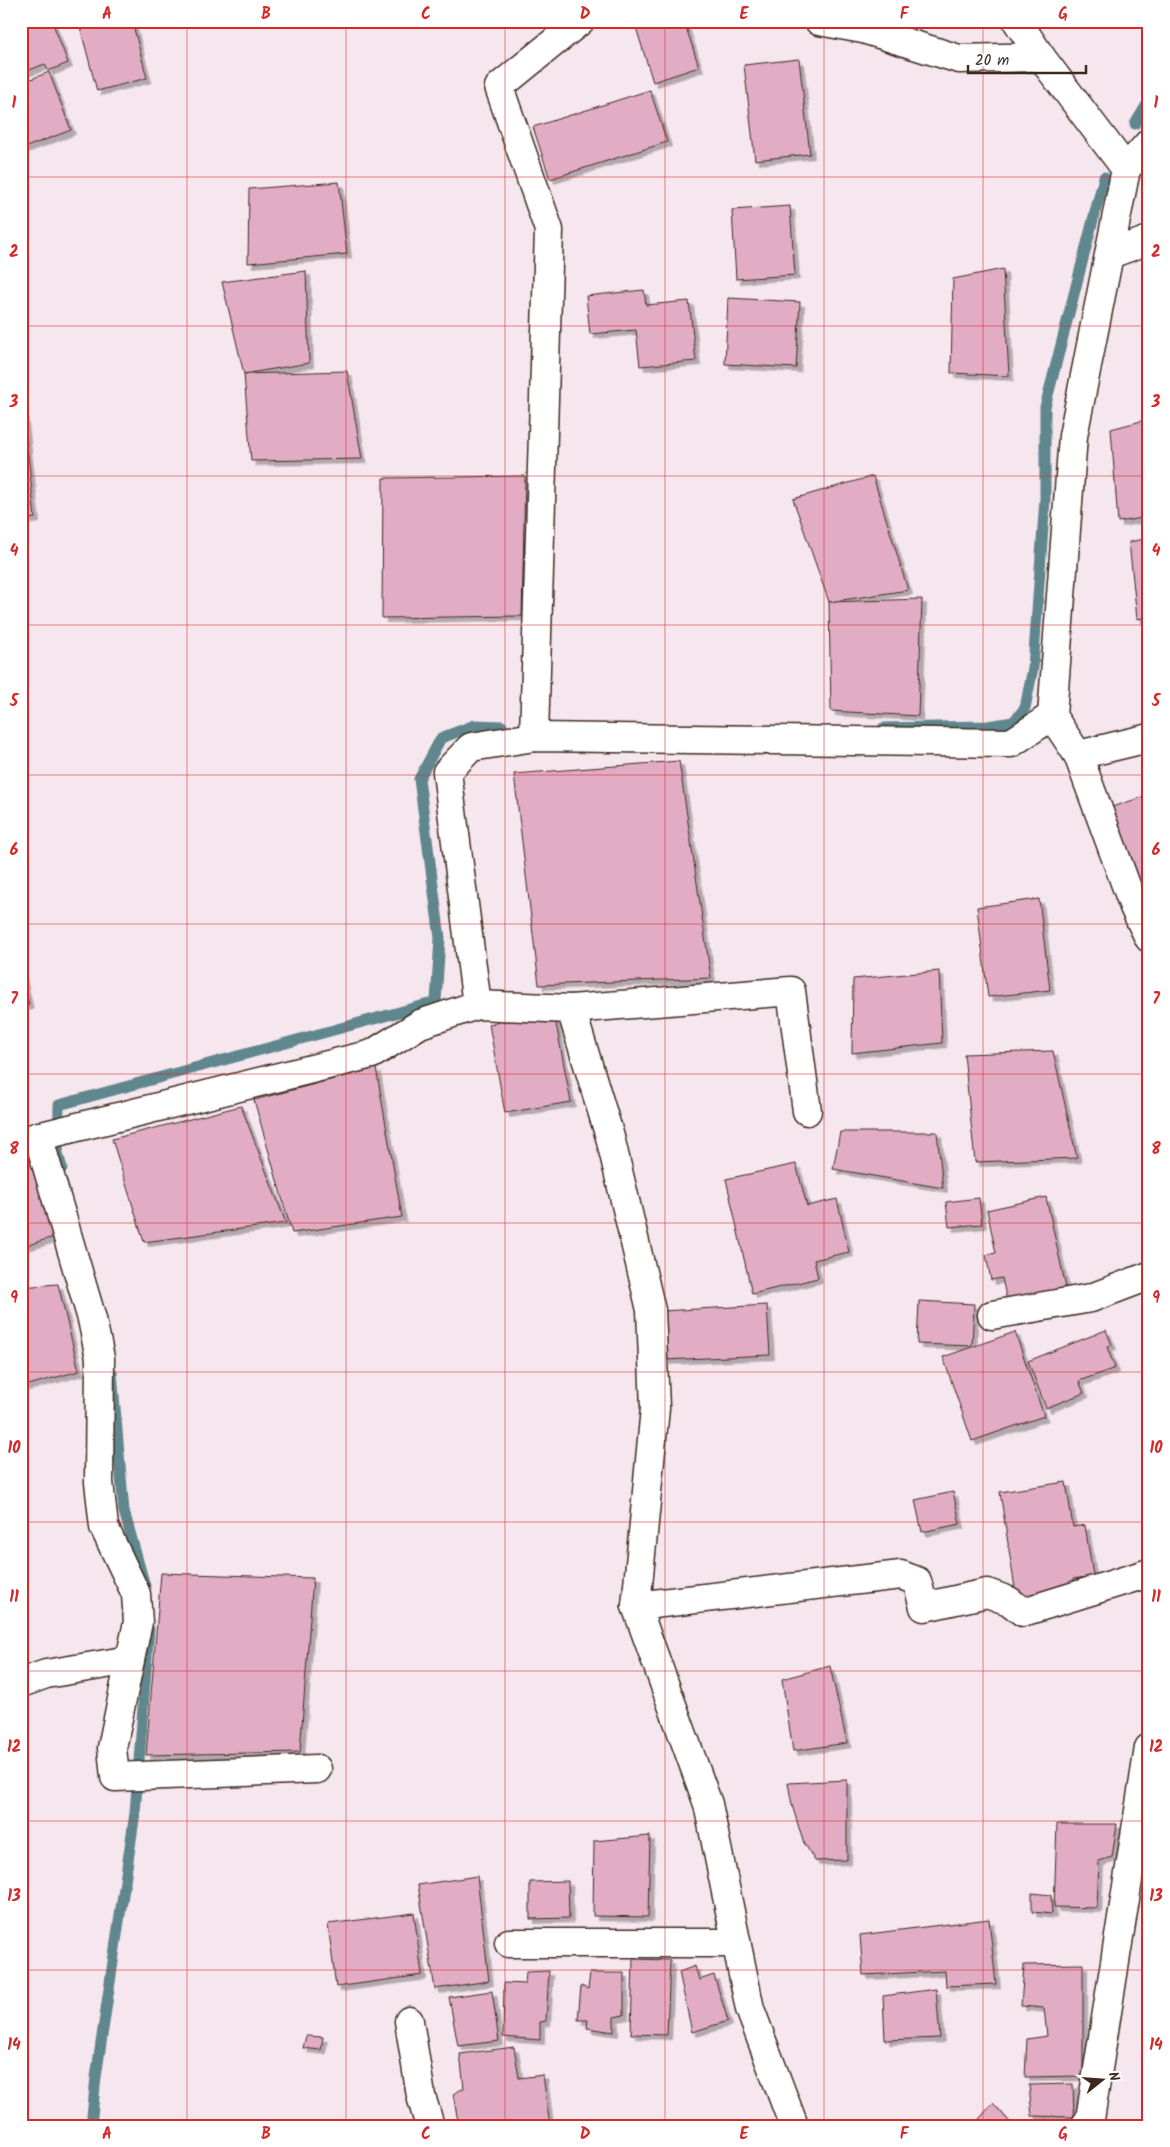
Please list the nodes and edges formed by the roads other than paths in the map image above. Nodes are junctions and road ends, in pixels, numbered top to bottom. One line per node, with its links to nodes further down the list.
1 (580, 21): 10 (street)
2 (819, 21): 4 (street)
3 (1017, 21): 4 (street)
4 (1041, 57): 6 (street)
5 (1149, 143): 6 (street)
6 (1126, 169): 8 (street)
7 (1149, 240): 8 (street)
8 (1110, 254): 9 (street)
9 (1052, 716): 10 (street); 12 (street)
10 (534, 737): 15 (street)
11 (1149, 738): 12 (street)
12 (1078, 754): 13 (street)
13 (1141, 904): 14 (street)
14 (1149, 938)
15 (477, 1005): 16 (street); 18 (street)
16 (571, 1009): 17 (street); 22 (street)
17 (807, 1111)
18 (33, 1137): 23 (street)
19 (1149, 1276): 20 (street)
20 (992, 1315)
21 (1149, 1573): 22 (street)
22 (636, 1606): 28 (street)
23 (130, 1660): 24 (street); 26 (street)
24 (21, 1683)
25 (1149, 1748): 32 (street)
26 (317, 1769)
27 (509, 1943): 28 (street)
28 (736, 1943): 31 (street)
29 (409, 2022): 30 (street)
30 (430, 2126)
31 (794, 2126)
32 (1085, 2126)

